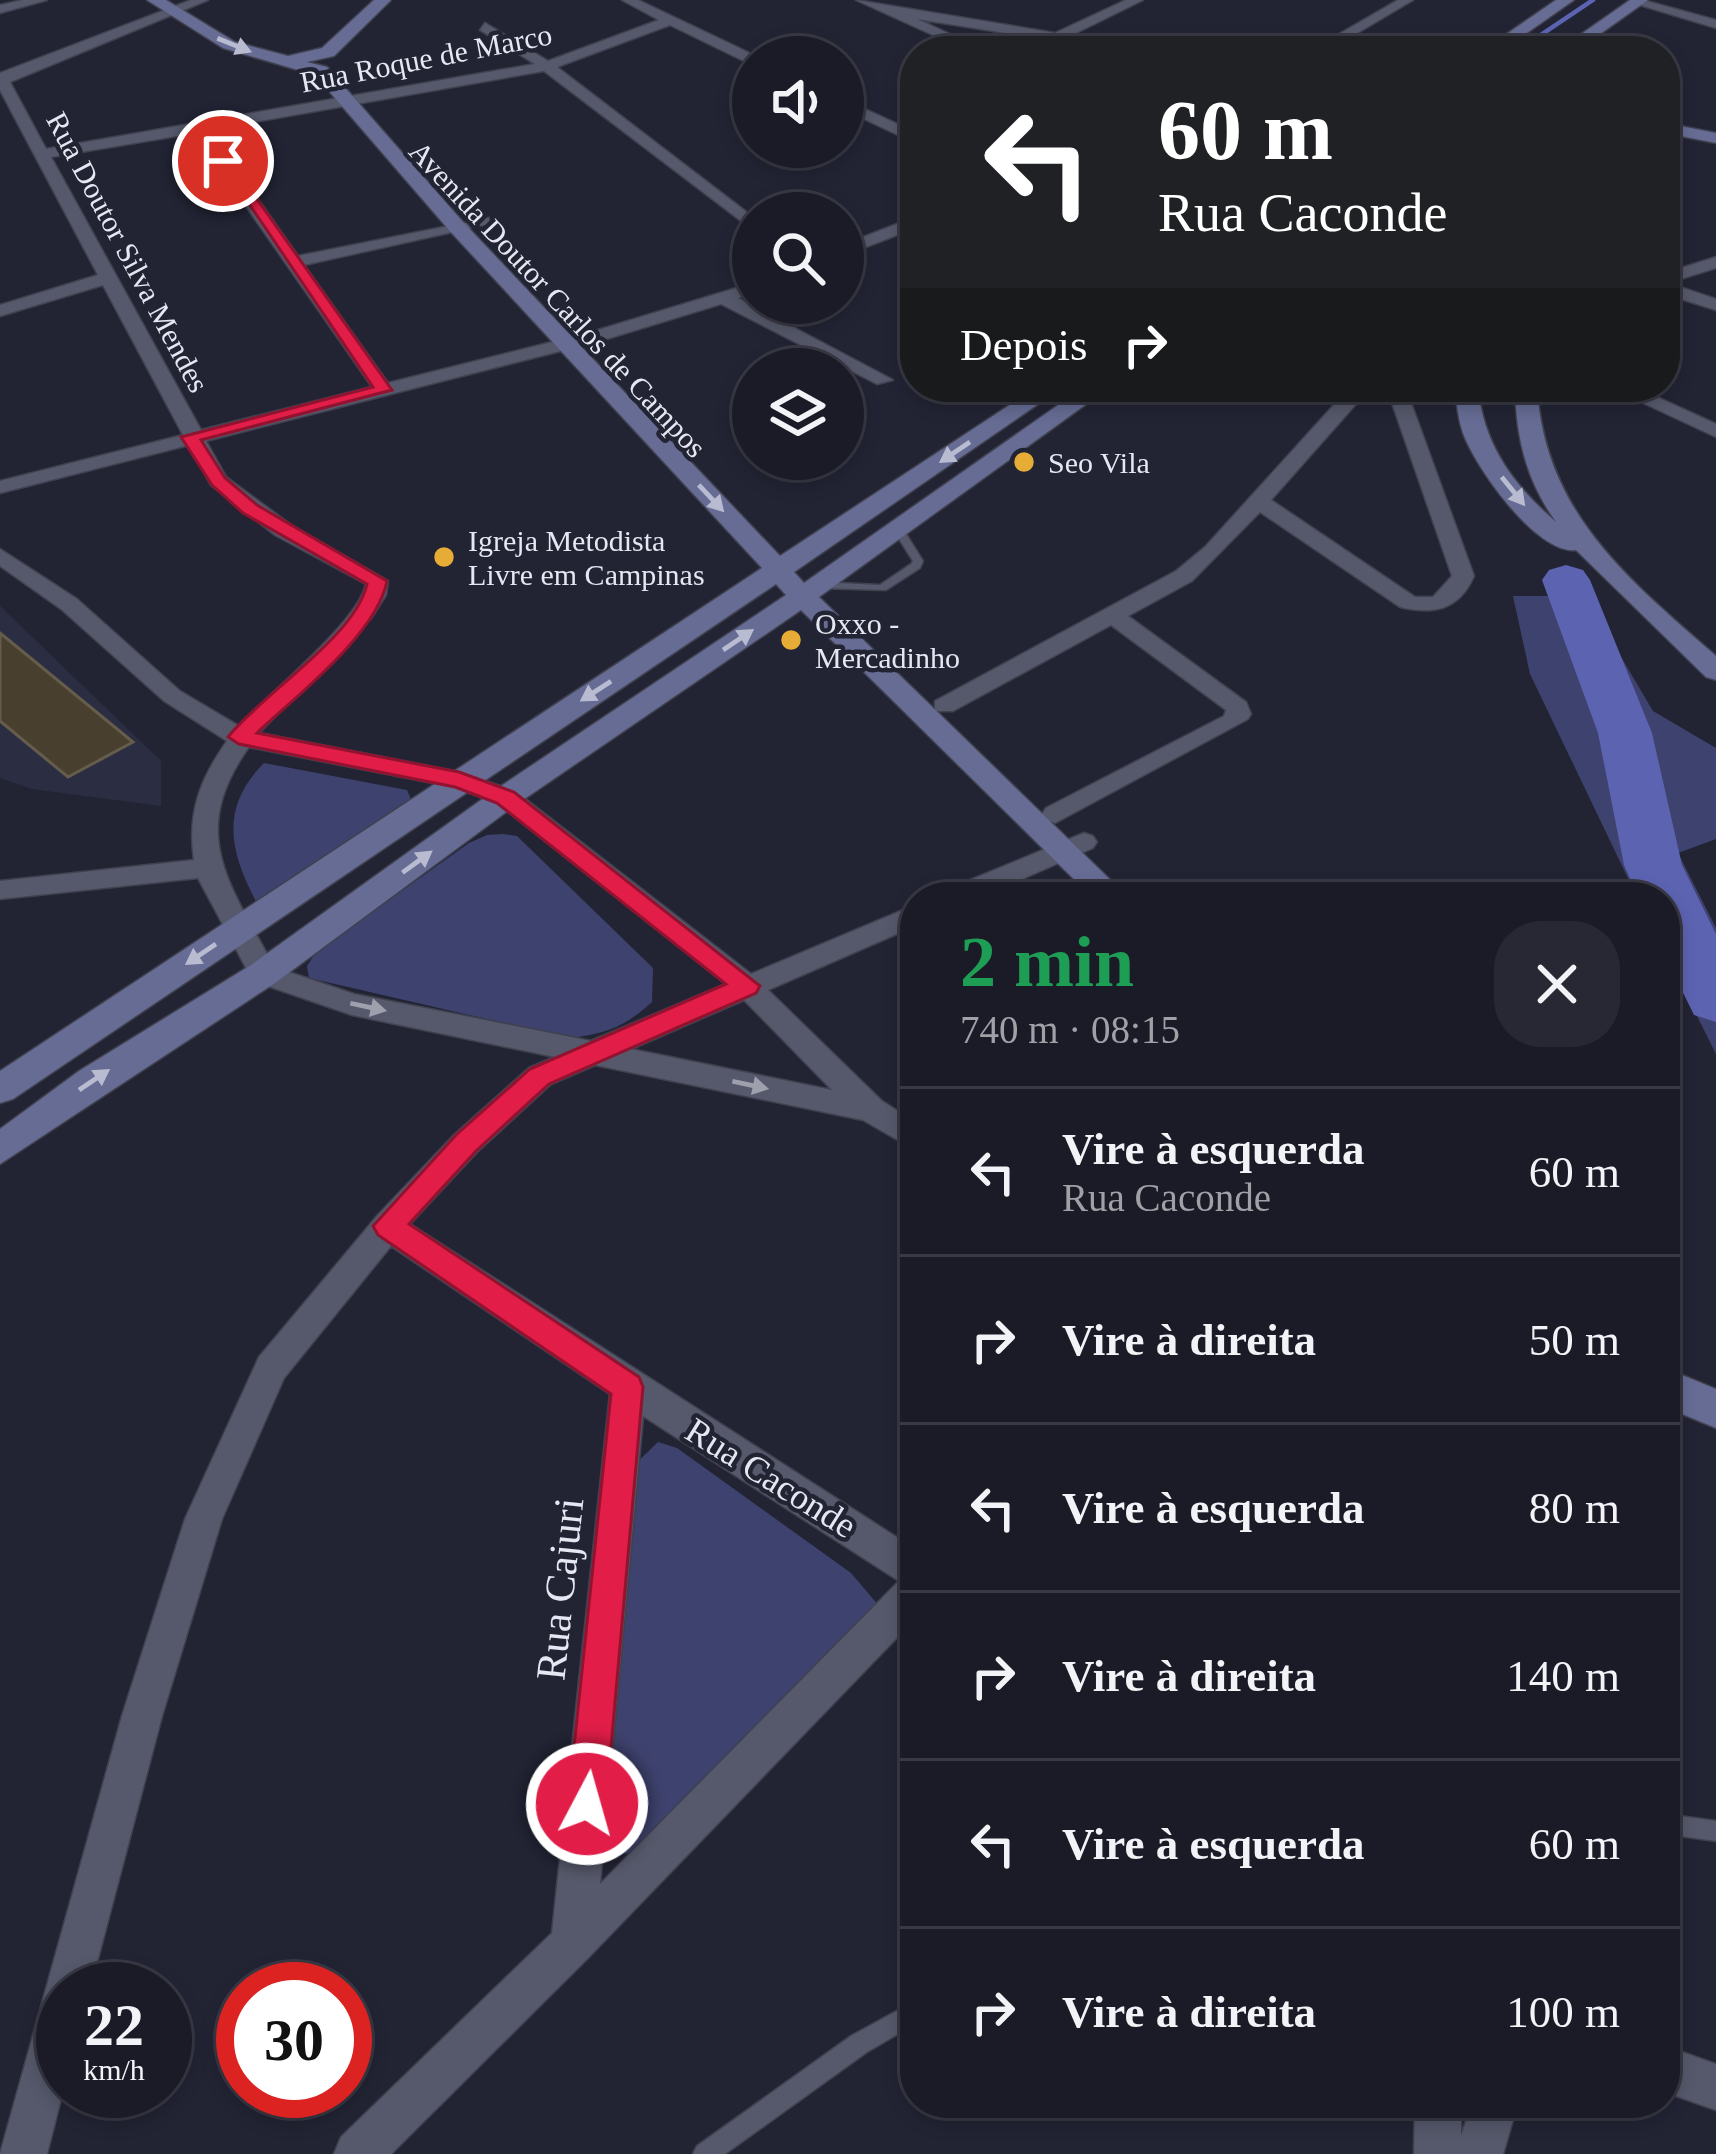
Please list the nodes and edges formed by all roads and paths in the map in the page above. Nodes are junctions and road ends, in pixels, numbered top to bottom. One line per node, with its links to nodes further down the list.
1 (41, 0): 11 (street)
2 (155, 0): 12 (main road)
3 (202, 0): 12 (street)
4 (383, 0): 23 (main road)
5 (628, 0): 14 (street)
6 (862, 0): 13 (street)
7 (1137, 0): 19 (street)
8 (1407, 0): 20 (street)
9 (1566, 0): 21 (main road)
10 (1638, 1): 15 (street); 22 (main road)
11 (0, 9)
12 (171, 10): 25 (main road, one-way to 25); 27 (street)
13 (886, 10): 17 (street); 18 (street)
14 (672, 20): 24 (street); 26 (street, Rua Roque de Marco)
15 (1716, 24)
16 (485, 27): 26 (street)
17 (946, 36)
18 (1043, 36)
19 (1059, 36)
20 (1343, 36)
21 (1512, 36)
22 (1586, 36)
23 (337, 46): 25 (main road); 28 (main road, Avenida Doutor Carlos de Campos)
24 (732, 50)
25 (287, 61): 28 (main road, Avenida Doutor Carlos de Campos)
26 (547, 66): 28 (street, Rua Roque de Marco); 35 (street)
27 (1, 79): 34 (street, Rua Doutor Silva Mendes)
28 (363, 100): 30 (street, Rua Roque de Marco); 36 (main road, Avenida Doutor Carlos de Campos); 37 (main road, Avenida Doutor Carlos de Campos)
29 (864, 113): 31 (street)
30 (200, 128): 34 (street, Rua Roque de Marco); 40 (street)
31 (900, 131)
32 (1680, 131): 33 (main road)
33 (1716, 138)
34 (44, 154): 42 (street, Rua Doutor Silva Mendes)
35 (732, 210)
36 (483, 220): 37 (street); 49 (main road, Avenida Doutor Carlos de Campos)
37 (456, 226): 40 (street); 50 (main road, Avenida Doutor Carlos de Campos)
38 (900, 228): 39 (street)
39 (864, 243)
40 (292, 262): 52 (street)
41 (1716, 262): 43 (street)
42 (110, 277): 48 (street); 62 (street, Rua Doutor Silva Mendes)
43 (1680, 277)
44 (1680, 289): 47 (street)
45 (732, 296): 46 (street)
46 (725, 299): 49 (street); 51 (street)
47 (1716, 304)
48 (0, 311)
49 (594, 337): 50 (street); 67 (main road, Avenida Doutor Carlos de Campos)
50 (566, 344): 52 (street); 67 (main road, Avenida Doutor Carlos de Campos, one-way to 67)
51 (884, 380)
52 (383, 390): 62 (street)
53 (1030, 402): 60 (main road)
54 (1078, 402): 63 (main road)
55 (1346, 402): 65 (street)
56 (1401, 402): 65 (street)
57 (1468, 402): 68 (main road, one-way to 68)
58 (1526, 402): 68 (main road)
59 (1658, 402): 61 (street)
60 (994, 427): 63 (main road); 67 (main road, one-way to 67)
61 (1716, 431)
62 (190, 437): 64 (street); 73 (street, Rua Doutor Silva Mendes)
63 (1025, 441): 69 (main road)
64 (0, 487)
65 (1256, 500): 70 (street)
66 (0, 556): 73 (street)
67 (788, 565): 69 (main road, Avenida Doutor Carlos de Campos); 74 (main road, one-way to 74)
68 (1612, 574): 71 (main road)
69 (810, 590): 72 (main road, Avenida Doutor Carlos de Campos); 75 (main road, one-way to 69); 77 (main road, Avenida Doutor Carlos de Campos)
70 (1112, 614): 72 (street); 76 (street)
71 (1713, 673)
72 (944, 706): 76 (main road, Avenida Doutor Carlos de Campos)
73 (239, 737): 74 (street); 78 (street)
74 (459, 780): 75 (street); 84 (main road)
75 (506, 797): 85 (main road, one-way to 75); 86 (street)
76 (1055, 814): 77 (main road, Avenida Doutor Carlos de Campos)
77 (1076, 846): 79 (street); 80 (main road, Avenida Doutor Carlos de Campos); 81 (main road, Avenida Doutor Carlos de Campos)
78 (208, 868): 82 (street); 84 (street)
79 (991, 882)
80 (1101, 882)
81 (1121, 882)
82 (0, 890)
83 (900, 920): 86 (street)
84 (242, 928): 85 (street); 88 (main road, one-way to 88)
85 (263, 974): 87 (street, one-way to 87); 91 (main road, one-way to 85)
86 (747, 986): 87 (street); 89 (street)
87 (589, 1052): 89 (street, one-way to 89); 92 (street)
88 (0, 1089)
89 (871, 1110): 90 (street)
90 (900, 1128)
91 (0, 1149)
92 (388, 1226): 95 (street, Rua Caconde); 103 (street)
93 (1680, 1369): 94 (main road)
94 (1716, 1385)
95 (628, 1387): 98 (street, Rua Caconde); 102 (street, Rua Cajuri)
96 (1680, 1393): 97 (main road)
97 (1716, 1408)
98 (900, 1560)
99 (900, 1607): 102 (street)
100 (1680, 1827): 101 (lane)
101 (1716, 1831)
102 (573, 1943): 111 (street)
103 (75, 1962)
104 (900, 2021): 112 (lane)
105 (1680, 2074): 106 (street)
106 (1716, 2087)
107 (36, 2103): 110 (street)
108 (1438, 2118): 113 (street)
109 (1490, 2118): 114 (street)
110 (22, 2154)
111 (358, 2154)
112 (705, 2154)
113 (1438, 2154)
114 (1479, 2154)

